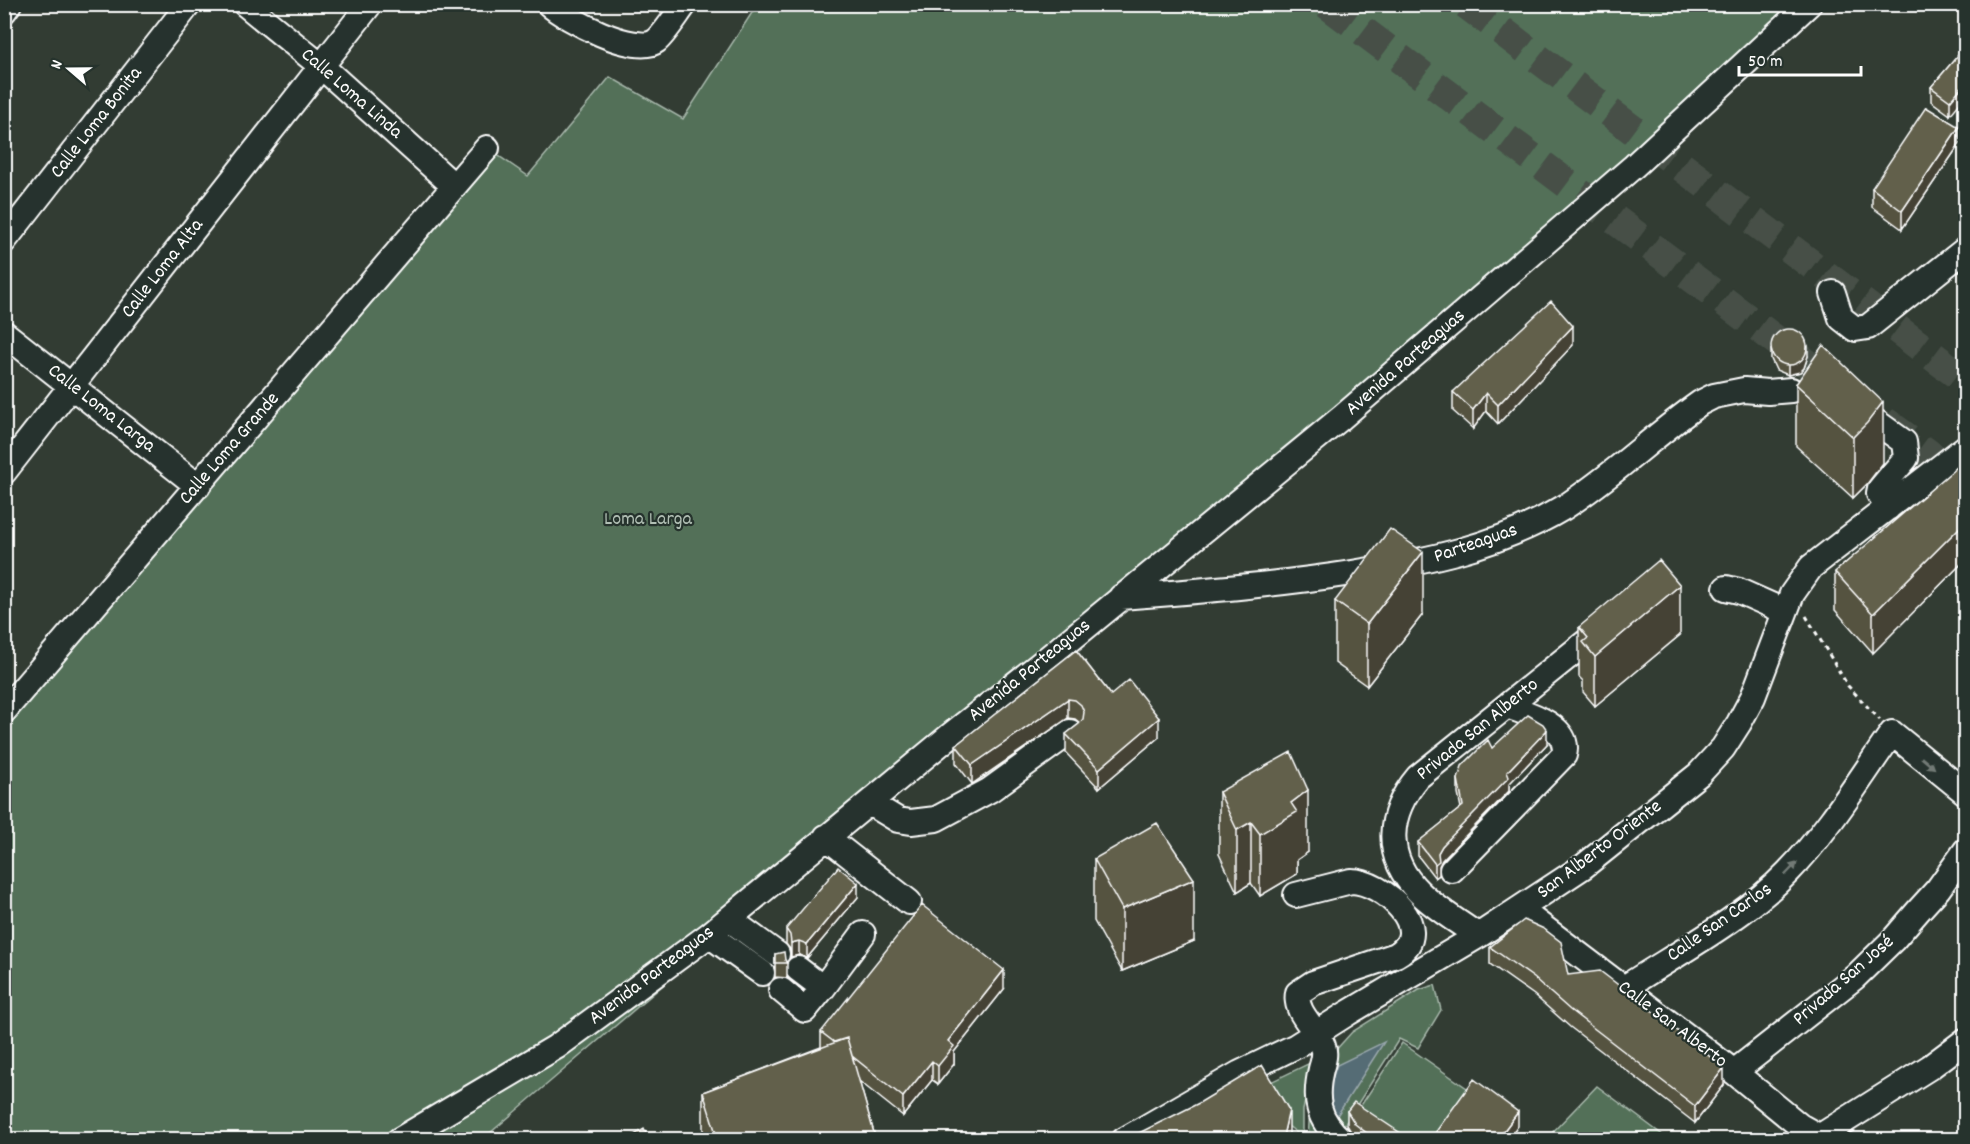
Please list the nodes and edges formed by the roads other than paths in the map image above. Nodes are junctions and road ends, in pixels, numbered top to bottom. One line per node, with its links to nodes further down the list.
1 (9, 4): 8 (street)
2 (189, 4): 12 (street, Calle Loma Bonita)
3 (245, 4): 9 (street, Calle Loma Linda)
4 (370, 4): 9 (street, Calle Loma Alta)
5 (549, 4): 6 (street)
6 (685, 4)
7 (1809, 4): 24 (street, Avenida Parteaguas)
8 (4, 11)
9 (321, 66): 11 (street, Calle Loma Linda); 16 (street, Calle Loma Alta)
10 (487, 147): 11 (street, Calle Loma Grande)
11 (454, 186): 21 (street, Calle Loma Grande)
12 (4, 241)
13 (1965, 249): 14 (street)
14 (1833, 293)
15 (4, 333): 16 (street, Calle Loma Larga)
16 (72, 386): 20 (street, Calle Loma Alta); 21 (street, Calle Loma Larga)
17 (1791, 390): 24 (street, Parteaguas)
18 (1853, 405): 22 (street)
19 (1965, 447): 22 (street, San Alberto Oriente)
20 (4, 472)
21 (198, 486): 28 (street, Calle Loma Grande)
22 (1888, 508): 25 (street, San Alberto Oriente)
23 (1726, 588): 25 (street)
24 (1121, 597): 31 (street, Avenida Parteaguas)
25 (1788, 603): 37 (street, San Alberto Oriente)
26 (1623, 613): 27 (street, Privada San Alberto)
27 (1507, 706): 34 (street); 41 (street, Privada San Alberto)
28 (4, 711)
29 (1070, 732): 31 (street)
30 (1965, 792): 46 (street, Calle San Carlos, one-way to 30)
31 (870, 803): 32 (street, Avenida Parteaguas)
32 (826, 837): 36 (street); 38 (street, Avenida Parteaguas)
33 (1965, 850): 50 (street, Privada San José)
34 (1452, 870)
35 (1296, 895): 48 (street)
36 (909, 902)
37 (1519, 909): 41 (street, San Alberto Oriente); 46 (street, Calle San Alberto)
38 (729, 919): 40 (street, Avenida Parteaguas); 42 (street)
39 (863, 934): 45 (street)
40 (709, 935): 44 (street); 52 (street, Avenida Parteaguas)
41 (1478, 936): 48 (street, San Alberto Oriente)
42 (777, 954)
43 (798, 969): 45 (street)
44 (762, 973)
45 (823, 988): 47 (street)
46 (1624, 988): 50 (street, Calle San Alberto)
47 (782, 990)
48 (1317, 1034): 53 (street, San Alberto Oriente); 54 (street)
49 (1965, 1040): 51 (street)
50 (1734, 1072): 51 (street, Calle San Alberto)
51 (1822, 1138)
52 (399, 1140)
53 (1124, 1140)
54 (1341, 1140)

